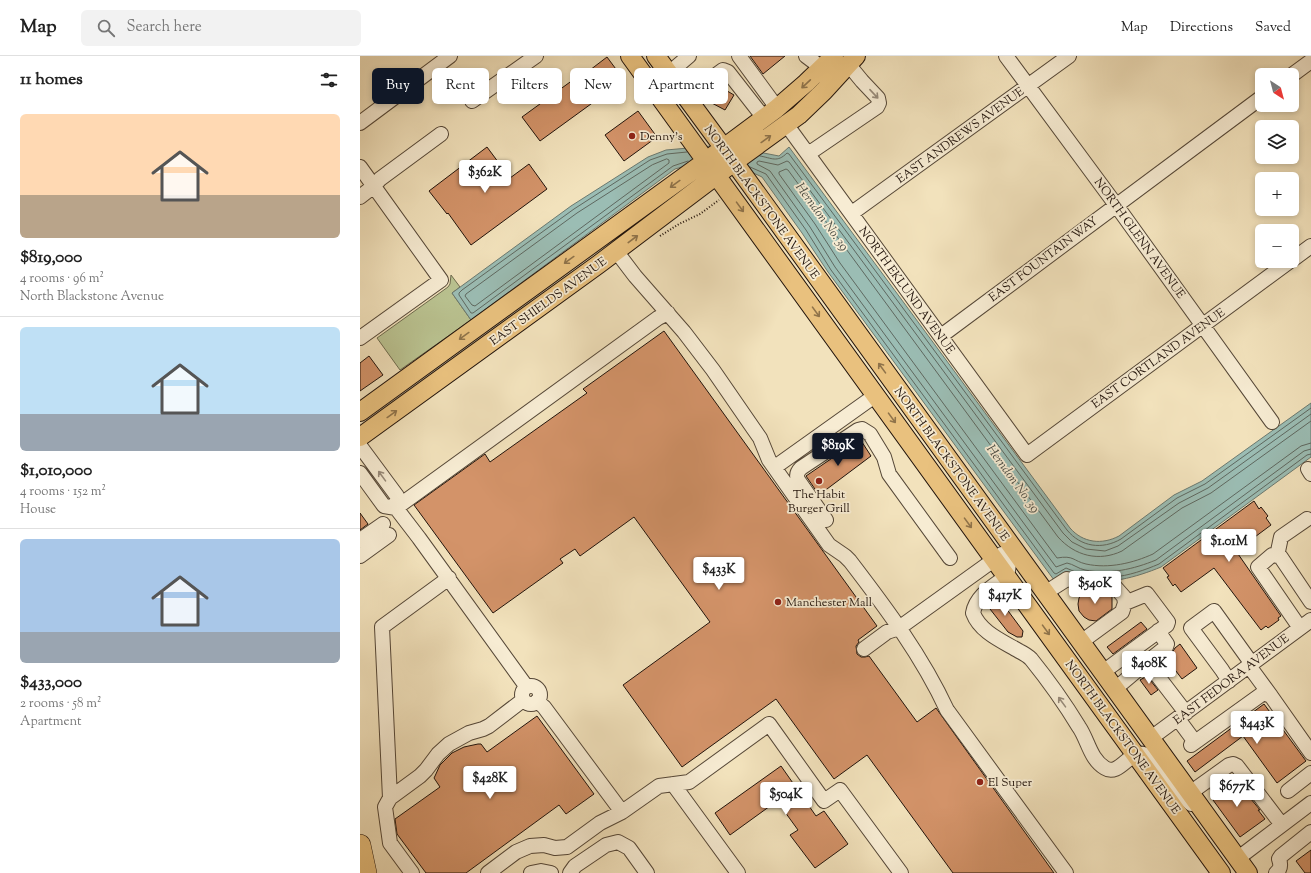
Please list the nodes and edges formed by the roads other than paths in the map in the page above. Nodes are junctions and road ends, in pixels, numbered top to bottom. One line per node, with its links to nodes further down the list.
1 (450, 56): 21 (street)
2 (536, 56): 17 (street)
3 (630, 56): 27 (main road, NORTH BLACKSTONE AVENUE)
4 (656, 56): 12 (main road, NORTH BLACKSTONE AVENUE)
5 (689, 56): 13 (street)
6 (739, 56): 20 (street)
7 (806, 56): 10 (street)
8 (1006, 56): 16 (street, NORTH GLENN AVENUE)
9 (1069, 56): 16 (street, EAST ANDREWS AVENUE)
10 (840, 61): 20 (main road, one-way to 20); 22 (main road); 24 (street, one-way to 24)
11 (1311, 61): 14 (street)
12 (664, 68)
13 (674, 68)
14 (1299, 70)
15 (728, 72): 20 (street)
16 (1028, 86): 30 (street, NORTH GLENN AVENUE); 31 (street, EAST ANDREWS AVENUE)
17 (489, 89)
18 (1255, 102): 30 (street, EAST FOUNTAIN WAY)
19 (691, 104): 25 (main road, NORTH BLACKSTONE AVENUE)
20 (771, 113): 25 (main road)
21 (360, 123)
22 (786, 124): 24 (street, NORTH EKLUND AVENUE); 25 (main road, one-way to 22)
23 (441, 134): 28 (street)
24 (808, 154): 31 (street, NORTH EKLUND AVENUE)
25 (729, 155): 27 (main road, EAST SHIELDS AVENUE); 52 (main road, NORTH BLACKSTONE AVENUE, one-way to 25)
26 (360, 167): 28 (street)
27 (712, 168): 33 (main road, EAST SHIELDS AVENUE, one-way to 27); 40 (main road, NORTH BLACKSTONE AVENUE, one-way to 40); 41 (main road, EAST SHIELDS AVENUE, one-way to 41)
28 (374, 186): 29 (street); 39 (street)
29 (360, 197)
30 (1116, 205): 37 (street, NORTH GLENN AVENUE); 38 (street, EAST FOUNTAIN WAY)
31 (852, 213): 38 (street, NORTH EKLUND AVENUE)
32 (1311, 246): 34 (street, EAST CORTLAND AVENUE)
33 (616, 251): 36 (street); 43 (main road, EAST SHIELDS AVENUE, one-way to 33)
34 (1299, 254)
35 (1280, 268): 37 (street, EAST CORTLAND AVENUE)
36 (668, 313): 46 (street); 48 (street)
37 (1202, 326): 42 (street, NORTH GLENN AVENUE); 45 (street, EAST CORTLAND AVENUE)
38 (941, 336): 45 (street, NORTH EKLUND AVENUE)
39 (360, 338)
40 (876, 395): 46 (street); 56 (main road, NORTH BLACKSTONE AVENUE, one-way to 56)
41 (360, 412)
42 (1272, 422)
43 (360, 437)
44 (360, 446): 48 (street, one-way to 44)
45 (1027, 455)
46 (775, 467): 63 (street)
47 (360, 473): 48 (street)
48 (396, 508): 58 (street)
49 (1307, 519): 54 (street)
50 (826, 520): 55 (street)
51 (360, 540): 53 (street)
52 (1012, 547): 56 (street); 57 (street); 59 (main road, NORTH BLACKSTONE AVENUE)
53 (360, 556)
54 (1277, 556): 60 (street); 62 (street)
55 (950, 558)
56 (995, 560): 57 (main road, NORTH BLACKSTONE AVENUE); 63 (street)
57 (1007, 576): 68 (main road, NORTH BLACKSTONE AVENUE, one-way to 68); 78 (street, one-way to 57)
58 (449, 578): 74 (street); 84 (street)
59 (1045, 593): 61 (street); 65 (main road, NORTH BLACKSTONE AVENUE)
60 (1311, 602)
61 (1125, 603): 64 (street); 65 (street)
62 (1306, 624): 69 (street, EAST FEDORA AVENUE)
63 (899, 628): 66 (street); 104 (street)
64 (1158, 631): 67 (street); 70 (street)
65 (1081, 642): 70 (main road, NORTH BLACKSTONE AVENUE)
66 (864, 649)
67 (1147, 662): 72 (street); 75 (street)
68 (1070, 663): 76 (main road); 78 (main road, NORTH BLACKSTONE AVENUE)
69 (1250, 665): 71 (street, EAST FEDORA AVENUE); 71 (street); 73 (street)
70 (1103, 672): 72 (main road, NORTH BLACKSTONE AVENUE)
71 (1229, 681): 75 (street, EAST FEDORA AVENUE)
72 (1115, 688): 76 (main road, NORTH BLACKSTONE AVENUE)
73 (1270, 696): 75 (street); 77 (street)
74 (530, 701): 84 (street); 86 (street)
75 (1182, 716): 76 (street, EAST FEDORA AVENUE)
76 (1151, 738): 83 (main road, NORTH BLACKSTONE AVENUE)
77 (1311, 753)
78 (1135, 754): 81 (main road, NORTH BLACKSTONE AVENUE); 89 (street)
79 (1311, 773): 82 (street)
80 (673, 784): 86 (street); 102 (street); 103 (street)
81 (1157, 784): 94 (main road); 105 (main road, NORTH BLACKSTONE AVENUE)
82 (1288, 791)
83 (1190, 793): 88 (street); 89 (main road, NORTH BLACKSTONE AVENUE)
84 (390, 798): 96 (street)
85 (1311, 804): 87 (street)
86 (622, 812): 97 (street)
87 (1297, 814): 88 (street); 90 (street)
88 (1282, 825): 91 (street)
89 (1217, 830): 94 (main road, NORTH BLACKSTONE AVENUE)
90 (1311, 833): 93 (street)
91 (1266, 837): 93 (street); 94 (street)
92 (360, 845): 95 (highway)
93 (1281, 856): 107 (street)
94 (1237, 859): 106 (main road, NORTH BLACKSTONE AVENUE)
95 (366, 873)
96 (412, 873)
97 (488, 873)
98 (531, 873): 99 (street)
99 (551, 873)
100 (570, 873): 101 (street)
101 (647, 873)
102 (738, 873)
103 (901, 873)
104 (1066, 873)
105 (1221, 873)
106 (1248, 873)
107 (1276, 873)

